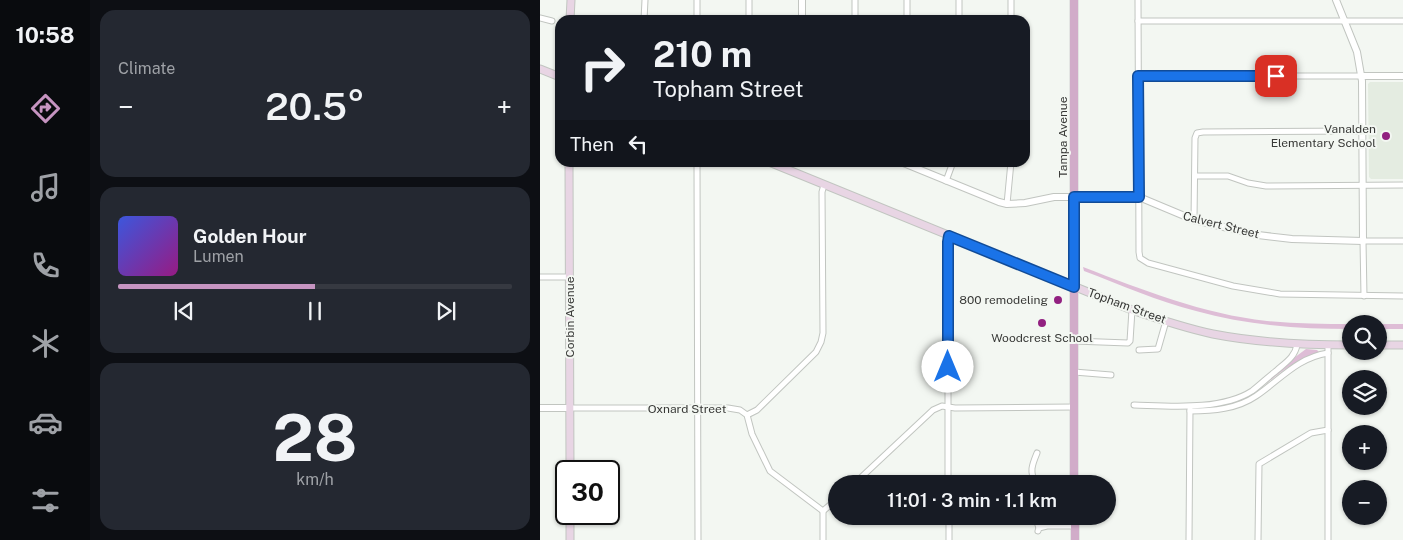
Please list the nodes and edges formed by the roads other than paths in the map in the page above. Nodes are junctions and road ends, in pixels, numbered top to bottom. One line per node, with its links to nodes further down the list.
1 (570, 0): 13 (main road)
2 (644, 0): 14 (street)
3 (697, 0): 15 (street)
4 (749, 0): 16 (street)
5 (802, 0): 17 (street)
6 (854, 0): 18 (street)
7 (907, 0): 19 (street)
8 (959, 0): 20 (street)
9 (1011, 0): 21 (street)
10 (1074, 0): 44 (main road, Tampa Avenue)
11 (1138, 0): 24 (street)
12 (1336, 0): 25 (street)
13 (570, 15)
14 (644, 15)
15 (697, 15)
16 (749, 15)
17 (802, 15)
18 (855, 15)
19 (907, 15)
20 (959, 15)
21 (1011, 15)
22 (540, 18): 23 (street)
23 (552, 21)
24 (1138, 21): 25 (street); 29 (street)
25 (1344, 21): 26 (street); 30 (street)
26 (1403, 21)
27 (540, 69): 28 (main road)
28 (555, 75)
29 (1138, 76): 30 (street); 45 (street)
30 (1361, 76): 31 (street); 32 (street)
31 (1403, 76)
32 (1363, 131): 39 (street); 42 (street)
33 (569, 167): 52 (main road, Corbin Avenue)
34 (697, 167): 72 (street)
35 (781, 167): 41 (main road, Topham Street)
36 (913, 167): 40 (street, Calvert Street)
37 (950, 167): 40 (street)
38 (1011, 167): 46 (street)
39 (1195, 176): 42 (street); 47 (street)
40 (946, 181): 46 (street, Calvert Street)
41 (824, 185): 48 (main road, Topham Street); 74 (street)
42 (1363, 185): 43 (street); 49 (street)
43 (1403, 185)
44 (1074, 197): 45 (street, Calvert Street); 46 (street, Calvert Street); 53 (main road, Tampa Avenue)
45 (1139, 197): 47 (street, Calvert Street); 54 (street)
46 (1007, 204)
47 (1194, 220): 49 (street, Calvert Street)
48 (949, 236): 53 (main road, Topham Street); 68 (street)
49 (1363, 240): 50 (street, Calvert Street); 54 (street)
50 (1403, 241)
51 (540, 277): 52 (street)
52 (570, 277): 71 (main road, Corbin Avenue)
53 (1074, 287): 56 (main road, Topham Street); 58 (main road, Tampa Avenue)
54 (1364, 296): 55 (street)
55 (1403, 296)
56 (1132, 310): 57 (main road, Topham Street); 58 (street)
57 (1166, 321): 59 (main road, Topham Street); 64 (street)
58 (1074, 341): 65 (main road, Tampa Avenue)
59 (1297, 345): 63 (main road, Topham Street); 73 (street)
60 (1387, 345): 61 (main road)
61 (1403, 345)
62 (1342, 347): 63 (main road)
63 (1328, 349): 73 (street); 75 (street)
64 (1139, 350)
65 (1074, 372): 66 (street); 69 (main road, Tampa Avenue)
66 (1111, 375)
67 (1134, 405): 73 (street)
68 (948, 406): 69 (street); 78 (street); 79 (street)
69 (1074, 407): 81 (main road, Tampa Avenue)
70 (540, 408): 71 (street, Oxnard Street)
71 (570, 408): 72 (street, Oxnard Street); 77 (main road, Corbin Avenue)
72 (697, 408): 74 (street, Oxnard Street); 89 (street)
73 (1190, 408): 93 (street)
74 (748, 415): 83 (street)
75 (1328, 430): 94 (street); 95 (street)
76 (1037, 453): 80 (street)
77 (570, 460)
78 (864, 475)
79 (948, 475)
80 (1032, 475)
81 (1074, 475)
82 (828, 507): 83 (street)
83 (823, 511): 90 (street)
84 (570, 525): 88 (main road)
85 (948, 525): 91 (street)
86 (1038, 525): 87 (street)
87 (1075, 526): 92 (main road)
88 (570, 540)
89 (698, 540)
90 (823, 540)
91 (949, 540)
92 (1075, 540)
93 (1190, 540)
94 (1258, 540)
95 (1328, 540)

